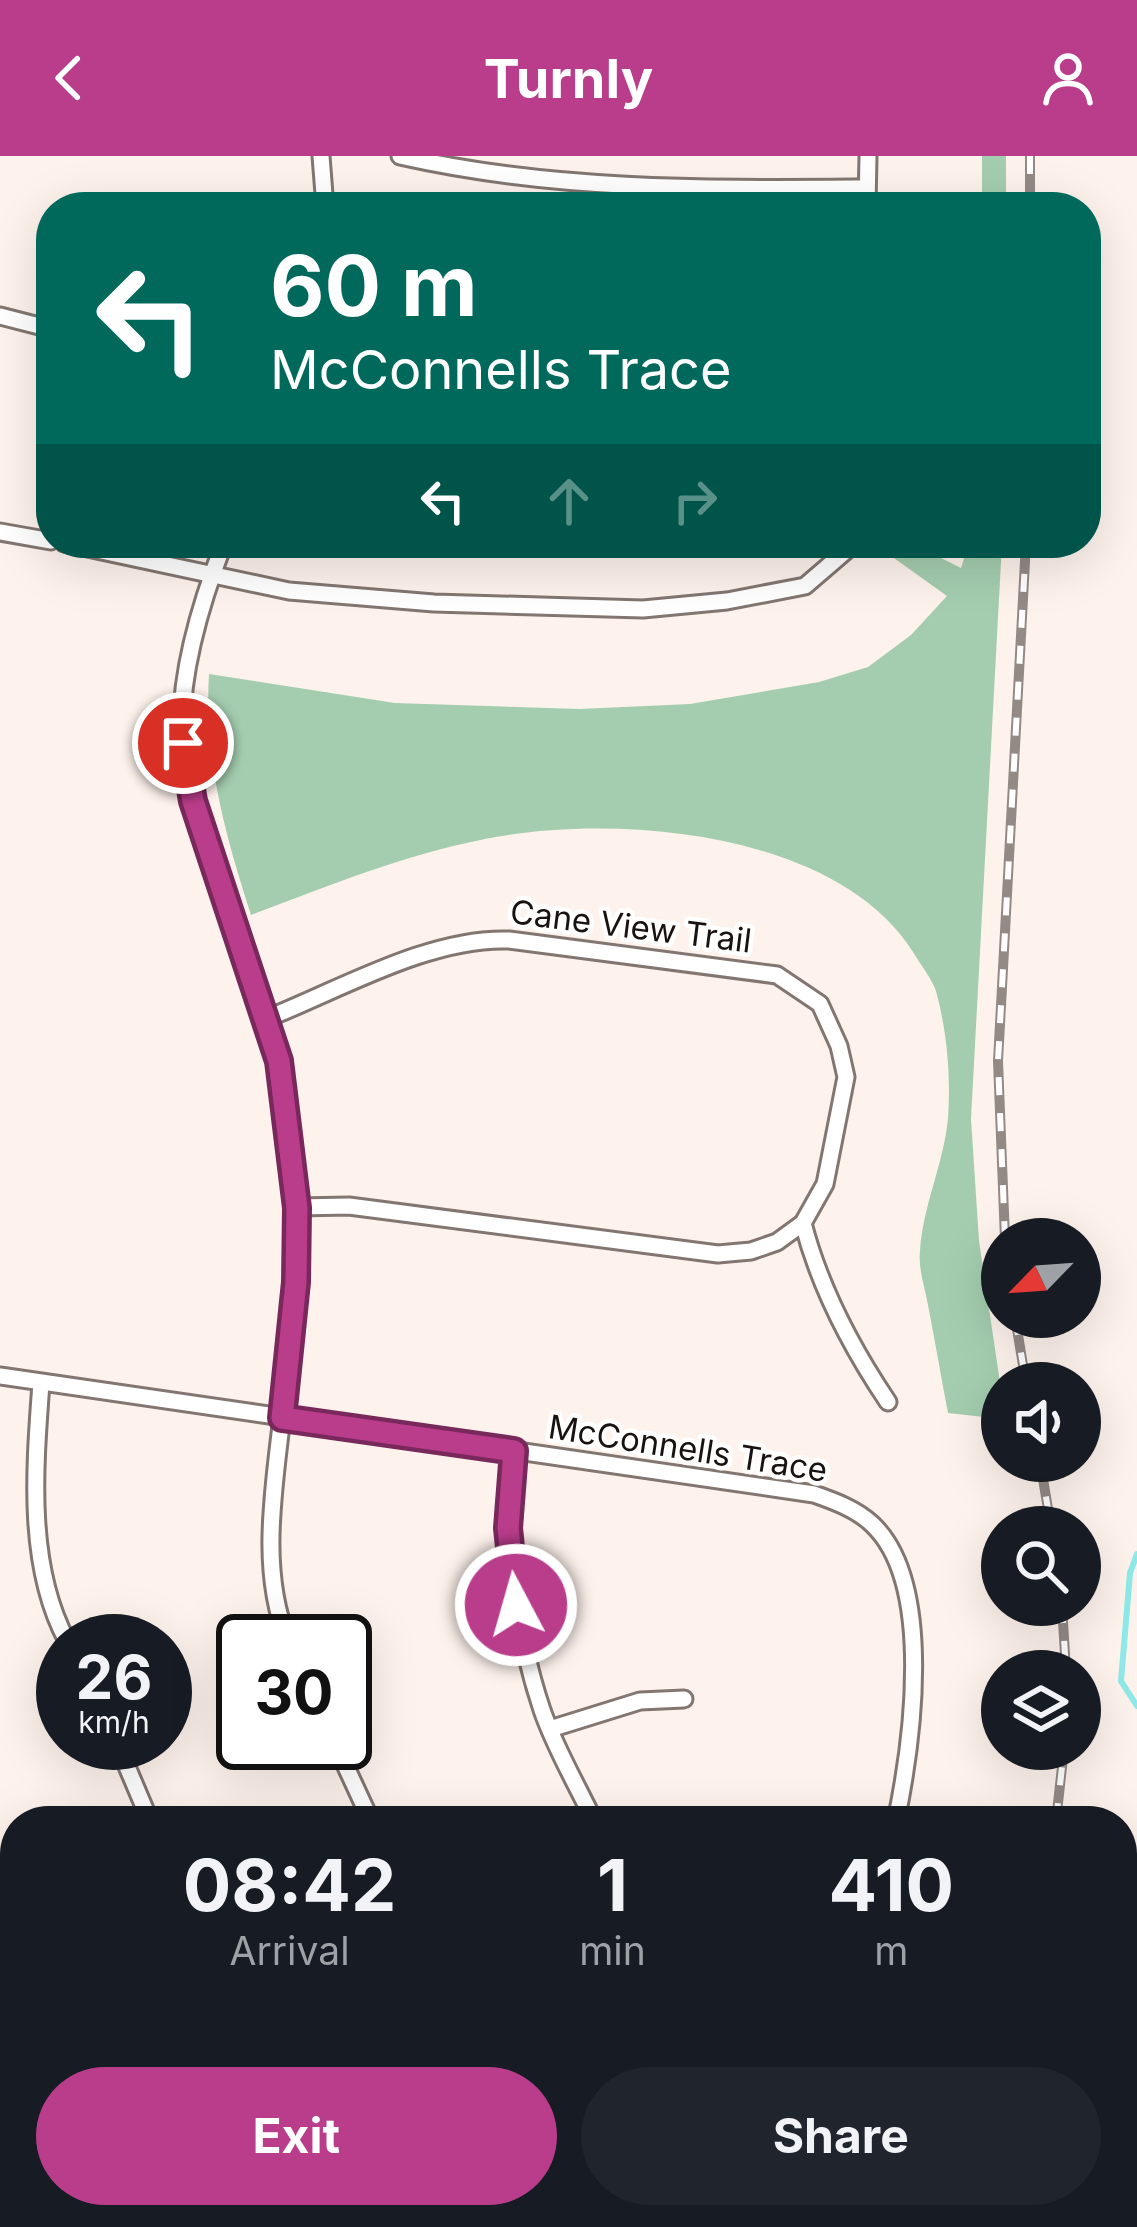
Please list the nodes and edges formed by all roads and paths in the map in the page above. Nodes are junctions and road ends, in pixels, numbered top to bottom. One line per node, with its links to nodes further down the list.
1 (321, 156): 5 (street)
2 (400, 156): 4 (street)
3 (868, 156): 4 (street)
4 (867, 188): 6 (street)
5 (324, 192)
6 (867, 192)
7 (0, 316): 8 (street)
8 (36, 324)
9 (0, 532): 10 (street)
10 (36, 538)
11 (136, 558): 14 (street)
12 (218, 558): 14 (street)
13 (838, 558): 14 (street)
14 (212, 574): 15 (street)
15 (268, 1018): 16 (street); 17 (street, Cane View Trail)
16 (297, 1208): 17 (street); 21 (street)
17 (802, 1223): 20 (street)
18 (0, 1376): 19 (street, McConnells Trace)
19 (41, 1383): 21 (street, McConnells Trace); 23 (street)
20 (888, 1402)
21 (282, 1418): 22 (street, McConnells Trace); 24 (street)
22 (514, 1451): 26 (street); 32 (street, McConnells Trace)
23 (56, 1614)
24 (280, 1614)
25 (684, 1699): 26 (street)
26 (550, 1729): 31 (street)
27 (128, 1770): 29 (street)
28 (347, 1770): 30 (street)
29 (144, 1806)
30 (364, 1806)
31 (587, 1806)
32 (899, 1806)

